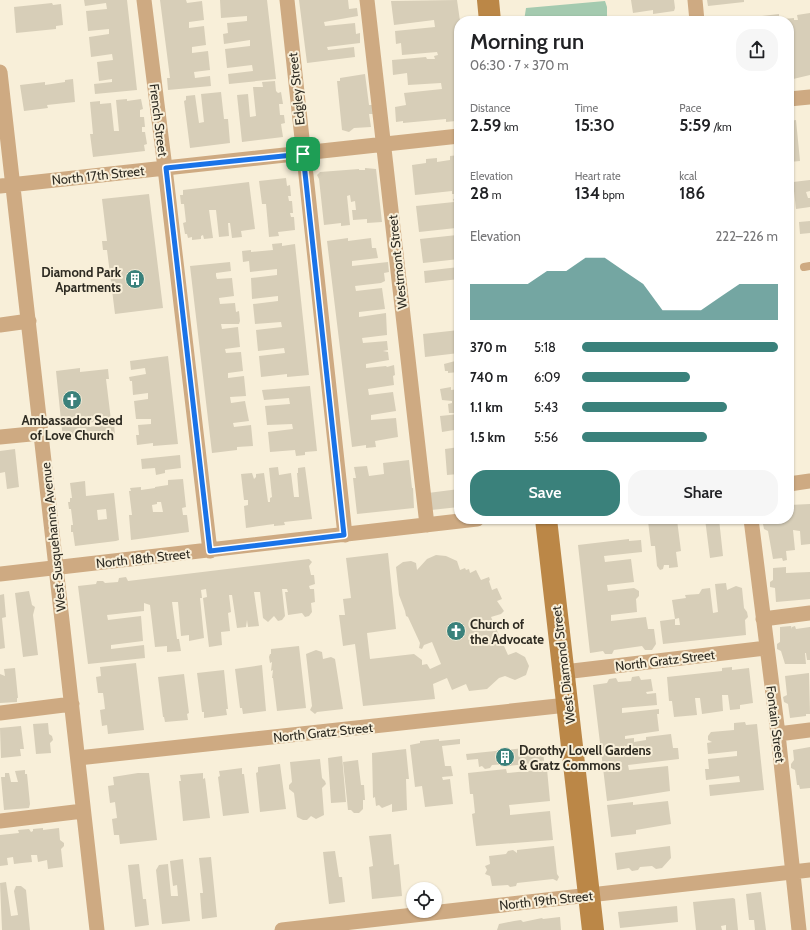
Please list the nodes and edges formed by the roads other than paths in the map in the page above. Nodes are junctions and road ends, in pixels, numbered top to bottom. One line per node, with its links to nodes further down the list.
1 (144, 0): 14 (street, French Street)
2 (287, 0): 13 (street, Edgley Street)
3 (367, 0): 12 (street, Westmont Street)
4 (488, 0): 6 (main road)
5 (694, 0): 7 (street)
6 (490, 16)
7 (696, 16)
8 (0, 72): 15 (street, West Susquehanna Avenue)
9 (810, 97): 10 (street)
10 (794, 99)
11 (454, 137): 12 (street, North 17th Street)
12 (383, 144): 13 (street, North 17th Street); 25 (street, Westmont Street)
13 (303, 154): 14 (street, North 17th Street); 26 (street, Edgley Street)
14 (166, 168): 15 (street, North 17th Street); 27 (street, French Street)
15 (6, 185): 16 (street, West Susquehanna Avenue)
16 (29, 322): 17 (street); 18 (street, West Susquehanna Avenue)
17 (0, 325)
18 (41, 433): 19 (street); 28 (street, West Susquehanna Avenue)
19 (0, 437)
20 (810, 482): 21 (street)
21 (794, 484)
22 (454, 522): 25 (street, North 18th Street)
23 (547, 524): 33 (main road, West Diamond Street)
24 (752, 524): 31 (street, Fontain Street)
25 (426, 525): 26 (street, North 18th Street)
26 (344, 535): 27 (street, North 18th Street)
27 (210, 551): 28 (street, North 18th Street)
28 (57, 568): 29 (street, North 18th Street); 34 (street, West Susquehanna Avenue)
29 (0, 574)
30 (810, 613): 31 (street)
31 (763, 619): 32 (street, Fontain Street)
32 (766, 648): 33 (street, North Gratz Street); 38 (street, Fontain Street)
33 (564, 672): 35 (main road, West Diamond Street)
34 (72, 704): 36 (street); 39 (street, West Susquehanna Avenue)
35 (567, 705): 39 (street, North Gratz Street); 44 (main road, West Diamond Street)
36 (0, 713)
37 (810, 730): 38 (street)
38 (778, 734): 43 (street, Fontain Street)
39 (78, 758): 40 (street, West Susquehanna Avenue)
40 (83, 811): 41 (street); 45 (street, West Susquehanna Avenue)
41 (0, 821)
42 (810, 870): 43 (street, North 19th Street)
43 (793, 872): 44 (street, North 19th Street); 48 (street, Fontain Street)
44 (589, 895): 46 (street, North 19th Street); 47 (main road, West Diamond Street)
45 (98, 930)
46 (282, 930)
47 (593, 930)
48 (799, 930)

